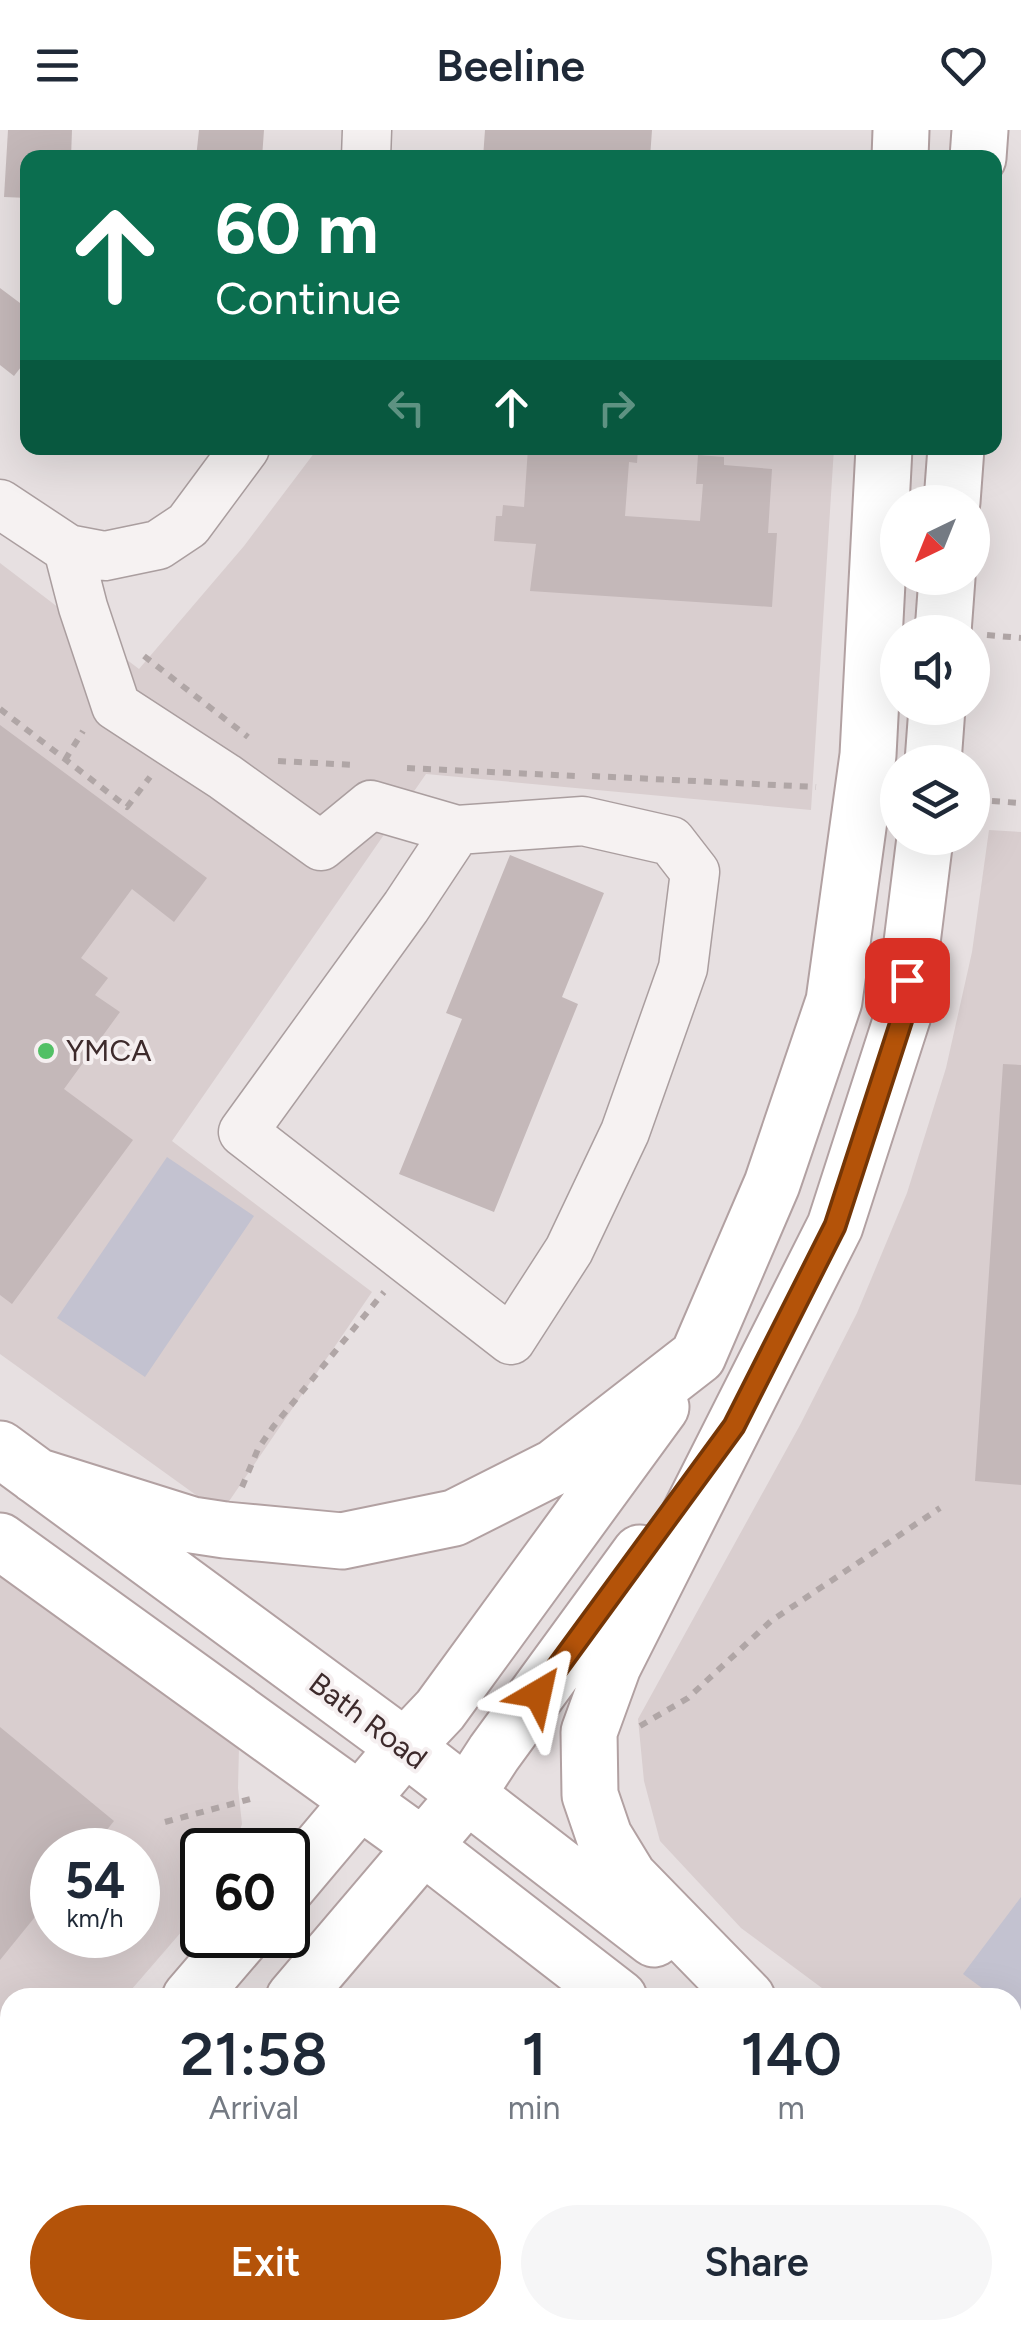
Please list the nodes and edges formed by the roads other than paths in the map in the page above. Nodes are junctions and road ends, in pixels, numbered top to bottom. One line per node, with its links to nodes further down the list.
1 (240, 455): 6 (street)
2 (884, 455): 9 (main road)
3 (955, 455): 4 (main road)
4 (953, 485)
5 (4, 516): 6 (street)
6 (68, 549): 7 (street)
7 (457, 830): 7 (street)
8 (923, 855): 10 (main road)
9 (698, 1356): 11 (main road); 13 (main road)
10 (734, 1426): 14 (main road); 23 (main road)
11 (18, 1462): 13 (main road, Bath Road)
12 (0, 1541): 15 (main road)
13 (405, 1747): 14 (main road, Bath Road); 15 (main road)
14 (466, 1796): 16 (main road); 22 (main road, Bath Road)
15 (359, 1800): 16 (main road); 17 (main road)
16 (424, 1847): 20 (main road); 21 (main road)
17 (310, 1859)
18 (224, 1958): 19 (main road)
19 (199, 1988)
20 (303, 1988)
21 (606, 1988)
22 (719, 1988)
23 (737, 1988)

